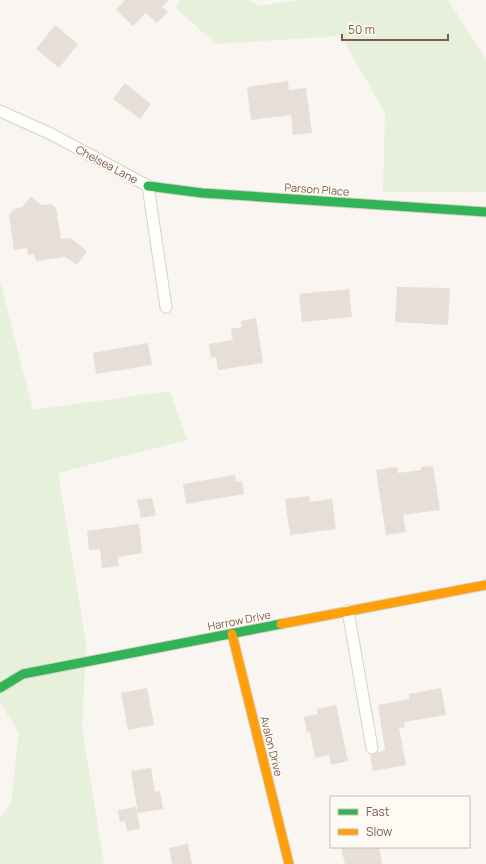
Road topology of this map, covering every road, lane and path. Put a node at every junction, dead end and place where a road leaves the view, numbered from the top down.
1 (0, 111) edge
2 (148, 186) junction
3 (486, 212) edge
4 (166, 307) dead end
5 (486, 585) edge
6 (348, 611) junction
7 (232, 634) junction
8 (0, 688) edge
9 (372, 748) dead end
10 (289, 864) edge

1 - 2 street, Chelsea Lane
2 - 3 street, Parson Place
2 - 4 street, Chelsea Lane
5 - 6 street, Harrow Drive
6 - 7 street, Harrow Drive
6 - 9 street
7 - 8 street, Harrow Drive
7 - 10 street, Avalon Drive

